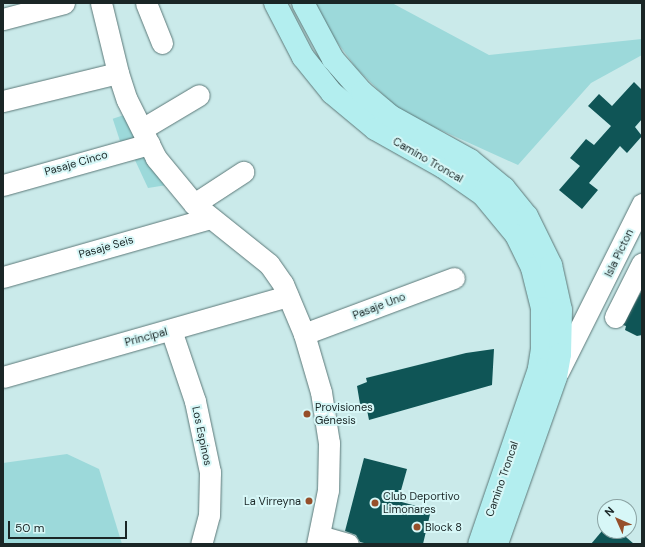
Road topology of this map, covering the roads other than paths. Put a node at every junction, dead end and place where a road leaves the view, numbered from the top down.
1 (64, 3) edge
2 (102, 3) edge
3 (146, 3) edge
4 (275, 3) edge
5 (303, 3) edge
6 (3, 19) edge
7 (162, 43) dead end
8 (118, 73) junction
9 (199, 94) dead end
10 (3, 101) edge
11 (145, 137) junction
12 (242, 172) dead end
13 (3, 184) edge
14 (194, 204) junction
15 (642, 204) edge
16 (210, 218) junction
17 (642, 263) edge
18 (3, 277) edge
19 (454, 278) dead end
20 (288, 296) junction
21 (595, 301) junction
22 (561, 310) junction
23 (615, 317) dead end
24 (171, 330) junction
25 (304, 334) junction
26 (3, 376) edge
27 (556, 376) junction
28 (318, 540) edge
29 (201, 544) edge
30 (348, 544) edge
31 (479, 544) edge
32 (497, 544) edge

1 - 6 street
2 - 8 street
3 - 7 street
4 - 31 main road, Camino Troncal
5 - 22 main road, Camino Troncal
8 - 10 street
8 - 11 street
9 - 11 street, Pasaje Cinco
11 - 13 street, Pasaje Cinco
11 - 14 street
12 - 14 street
14 - 16 street
15 - 21 street, Isla Picton
16 - 18 street, Pasaje Seis
16 - 20 street
17 - 23 street
19 - 25 street, Pasaje Uno
20 - 24 street, Principal
20 - 25 street
21 - 22 street
21 - 27 street, Isla Picton
22 - 27 main road, Camino Troncal
24 - 26 street, Principal
24 - 29 street, Los Espinos
25 - 28 street
27 - 32 main road, Camino Troncal
28 - 30 street

